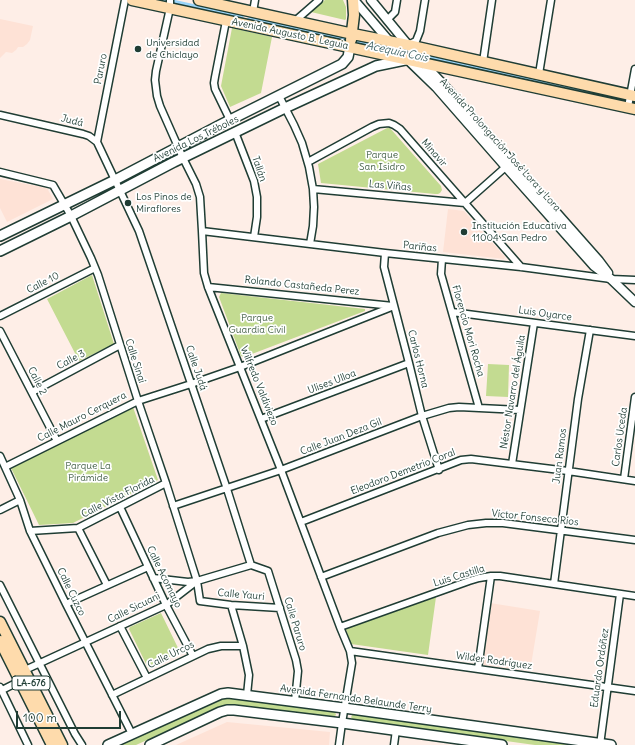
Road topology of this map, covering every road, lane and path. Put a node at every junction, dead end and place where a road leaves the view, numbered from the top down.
1 (125, 0) edge
2 (132, 0) edge
3 (198, 0) edge
4 (255, 0) edge
5 (319, 0) edge
6 (354, 0) edge
7 (371, 0) edge
8 (397, 0) edge
9 (426, 0) edge
10 (492, 0) edge
11 (551, 0) edge
12 (212, 2) edge
13 (170, 5) edge
14 (253, 12) junction
15 (226, 20) junction
16 (387, 20) junction
17 (294, 21) junction
18 (353, 34) junction
19 (390, 41) junction
20 (408, 45) junction
21 (350, 47) junction
22 (406, 59) junction
23 (422, 62) junction
24 (483, 62) junction
25 (635, 69) edge
26 (539, 74) junction
27 (632, 95) edge
28 (279, 96) junction
29 (284, 108) junction
30 (630, 108) edge
31 (0, 115) edge
32 (230, 120) junction
33 (235, 132) junction
34 (96, 142) junction
35 (178, 147) junction
36 (182, 158) junction
37 (308, 162) junction
38 (509, 165) junction
39 (0, 172) edge
40 (115, 180) junction
41 (313, 189) junction
42 (120, 190) junction
43 (465, 203) junction
44 (64, 204) junction
45 (71, 216) junction
46 (202, 231) junction
47 (0, 236) edge
48 (254, 237) junction
49 (310, 244) junction
50 (0, 251) edge
51 (385, 253) junction
52 (442, 259) junction
53 (521, 267) junction
54 (95, 268) junction
55 (612, 279) junction
56 (635, 280) edge
57 (208, 287) junction
58 (635, 302) edge
59 (394, 306) junction
60 (452, 312) junction
61 (0, 316) edge
62 (534, 323) junction
63 (590, 330) junction
64 (0, 331) edge
65 (635, 336) edge
66 (120, 345) junction
67 (409, 363) junction
68 (240, 367) junction
69 (191, 384) junction
70 (32, 392) junction
71 (635, 397) edge
72 (138, 401) junction
73 (479, 408) junction
74 (520, 410) junction
75 (422, 416) junction
76 (261, 419) junction
77 (57, 441) junction
78 (0, 456) edge
79 (512, 464) junction
80 (5, 467) junction
81 (281, 470) junction
82 (438, 470) junction
83 (568, 471) junction
84 (624, 479) junction
85 (635, 481) edge
86 (166, 483) junction
87 (227, 489) junction
88 (20, 500) junction
89 (173, 506) junction
90 (120, 507) junction
91 (0, 510) edge
92 (301, 522) junction
93 (78, 528) junction
94 (561, 530) junction
95 (30, 531) junction
96 (635, 540) edge
97 (251, 565) junction
98 (148, 567) junction
99 (491, 576) junction
100 (321, 577) junction
101 (153, 578) junction
102 (197, 581) junction
103 (554, 584) junction
104 (0, 585) edge
105 (107, 585) junction
106 (620, 594) junction
107 (635, 596) edge
108 (200, 601) joint
109 (66, 604) junction
110 (166, 605) junction
111 (231, 605) junction
112 (280, 608) junction
113 (0, 622) edge
114 (120, 626) junction
115 (340, 627) junction
116 (0, 641) edge
117 (85, 643) junction
118 (243, 646) junction
119 (350, 651) junction
120 (193, 656) junction
121 (40, 663) junction
122 (478, 669) junction
123 (25, 670) junction
124 (147, 678) junction
125 (20, 682) junction
126 (607, 687) junction
127 (1, 689) edge
128 (635, 690) edge
129 (112, 695) junction
130 (247, 695) junction
131 (295, 701) junction
132 (344, 708) junction
133 (342, 722) junction
134 (396, 730) junction
135 (132, 734) junction
136 (441, 741) edge
137 (600, 744) edge
138 (28, 745) edge
139 (52, 745) edge
140 (62, 745) edge
141 (82, 745) edge
142 (108, 745) edge
143 (150, 745) edge
144 (339, 745) edge
145 (394, 745) edge
146 (497, 745) edge
147 (611, 745) edge

1 - 34 street, Paruro
2 - 13 main road, Avenida Augusto B. Leguia
3 - 12 main road, Avenida Augusto B. Leguia
4 - 14 street
5 - 17 street
6 - 18 main road
6 - 19 street, Avenida Prolongación José Lora y Lora
7 - 16 street, Avenida Prolongación José Lora y Lora
8 - 16 street
9 - 20 street
10 - 24 street
11 - 26 street
12 - 14 main road, Avenida Augusto B. Leguia
13 - 15 main road, Avenida Augusto B. Leguia
13 - 35 street, Wilfredo Valdiviezo
14 - 17 main road, Avenida Augusto B. Leguia
15 - 21 main road, Avenida Augusto B. Leguia
15 - 32 street
16 - 20 street, Avenida Prolongación José Lora y Lora
17 - 18 main road, Avenida Augusto B. Leguia
18 - 19 main road, Avenida Augusto B. Leguia
18 - 21 main road
19 - 20 main road, Avenida Augusto B. Leguia
19 - 22 street, Avenida Prolongación José Lora y Lora
20 - 23 street, Avenida Prolongación José Lora y Lora
20 - 24 main road, Avenida Augusto B. Leguia
21 - 22 main road, Avenida Augusto B. Leguia
21 - 28 main road, Avenida Los Tréboles
22 - 23 main road, Avenida Augusto B. Leguia
22 - 29 main road, Avenida Los Tréboles
22 - 38 street, Avenida Prolongación José Lora y Lora
23 - 30 main road, Avenida Augusto B. Leguia
23 - 38 street, Avenida Prolongación José Lora y Lora
24 - 26 main road, Avenida Augusto B. Leguia
25 - 27 street
26 - 27 main road, Avenida Augusto B. Leguia
27 - 30 street
28 - 29 street
28 - 32 main road, Avenida Los Tréboles
29 - 33 main road, Avenida Los Tréboles
29 - 37 street
31 - 34 street, Judá
32 - 35 main road, Avenida Los Tréboles
33 - 36 main road, Avenida Los Tréboles
33 - 48 street, Tallán
34 - 40 street
35 - 36 street, Wilfredo Valdiviezo
35 - 40 main road, Avenida Los Tréboles
36 - 42 main road, Avenida Los Tréboles
36 - 46 street, Wilfredo Valdiviezo
37 - 41 street
37 - 43 street, Minavir
38 - 43 street
38 - 55 street, Avenida Prolongación José Lora y Lora
39 - 44 street, Calle Sinaí
40 - 42 street, Calle Judá
40 - 44 main road, Avenida Los Tréboles
41 - 43 street, Las Viñas
41 - 49 street
42 - 45 main road, Avenida Los Tréboles
42 - 69 street, Calle Judá
43 - 53 street, Minavir
44 - 45 street, Calle Sinaí
44 - 47 main road, Avenida Los Tréboles
45 - 50 main road, Avenida Los Tréboles
45 - 54 street, Calle Sinaí
46 - 48 street, Pariñas
46 - 57 street, Wilfredo Valdiviezo
48 - 49 street, Pariñas
49 - 51 street, Pariñas
51 - 52 street, Pariñas
51 - 59 street, Carlos Horna
52 - 53 street, Pariñas
52 - 60 street, Florencio Mori Rocha
53 - 55 street, Pariñas
54 - 61 street, Calle 10
54 - 66 street, Calle Sinaí
55 - 56 street, Pariñas
55 - 58 street, Avenida Prolongación José Lora y Lora
57 - 59 street, Rolando Castañeda Perez
57 - 68 street, Wilfredo Valdiviezo
59 - 67 street, Carlos Horna
59 - 68 street, Calle Mauro Cerquera
60 - 62 street, Luis Oyarce
60 - 73 street, Florencio Mori Rocha
62 - 63 street, Luis Oyarce
62 - 74 street, Néstor Navarro del Águila
63 - 65 street, Luis Oyarce
63 - 83 street, Juan Ramos
64 - 70 street, Calle 2
66 - 70 street, Calle 3
66 - 72 street, Calle Sinaí
67 - 75 street, Carlos Horna
67 - 76 street, Ulises Ulloa
68 - 69 street, Calle Mauro Cerquera
68 - 76 street, Wilfredo Valdiviezo
69 - 72 street, Calle Mauro Cerquera
69 - 87 street, Calle Judá
70 - 77 street, Calle 2
71 - 84 street, Carlos Uceda
72 - 77 street, Calle Mauro Cerquera
72 - 86 street, Calle Sinaí
73 - 74 street, Calle Juan Deza Gil
73 - 75 street, Calle Juan Deza Gil
74 - 79 street, Néstor Navarro del Águila
75 - 81 street, Calle Juan Deza Gil
75 - 82 street, Carlos Horna
76 - 81 street, Wilfredo Valdiviezo
77 - 80 street, Calle Mauro Cerquera
78 - 80 street, Calle Cuzco
79 - 82 street, Eleodoro Demetrio Coral
79 - 83 street, Eleodoro Demetrio Coral
80 - 88 street, Calle Cuzco
81 - 87 street, Calle Juan Deza Gil
81 - 92 street, Wilfredo Valdiviezo
82 - 92 street, Eleodoro Demetrio Coral
83 - 84 street, Eleodoro Demetrio Coral
83 - 94 street, Juan Ramos
84 - 85 street, Eleodoro Demetrio Coral
86 - 89 street, Calle Sinaí
86 - 90 street, Calle Vista Florida
87 - 89 street, Calle Juan Deza Gil
87 - 97 street, Calle Judá
88 - 91 street
88 - 95 street, Calle Cuzco
89 - 102 street, Calle Sinaí
90 - 93 street, Calle Vista Florida
90 - 98 street, Calle Acomayo
92 - 100 street, Wilfredo Valdiviezo
93 - 95 street, Calle Vista Florida
93 - 105 street
94 - 96 street, Víctor Fonseca Ríos
94 - 100 street, Víctor Fonseca Ríos
94 - 103 street, Juan Ramos
95 - 109 street, Calle Cuzco
97 - 102 street, Calle Sicuani
97 - 112 street, Calle Paruro
98 - 101 street, Calle Acomayo
98 - 105 street
99 - 103 street, Luis Castilla
99 - 115 street, Luis Castilla
99 - 122 street
100 - 115 street, Wilfredo Valdiviezo
101 - 102 street
101 - 110 street, Calle Acomayo
102 - 108 street, Calle Sinaí
102 - 110 street, Calle Sicuani
103 - 106 street, Luis Castilla
104 - 121 street
105 - 109 street
106 - 107 street, Luis Castilla
106 - 126 street, Eduardo Ordóñez
108 - 111 street, Calle Yauri
109 - 117 street, Calle Cuzco
110 - 114 street, Calle Sicuani
110 - 120 street, Calle Acomayo
111 - 112 street, Calle Yauri
111 - 118 street
112 - 131 street, Calle Paruro
113 - 123 main road, LA-676
114 - 117 street, Calle Sicuani
114 - 124 street
115 - 119 street, Wilfredo Valdiviezo
116 - 125 main road, LA-676
117 - 121 street, Calle Sicuani
117 - 129 street, Calle Cuzco
118 - 120 street, Calle Urcos
118 - 130 street
119 - 122 street, Wilder Rodríguez
119 - 132 street, Wilfredo Valdiviezo
120 - 124 street, Calle Urcos
121 - 123 street, Calle Sicuani
121 - 141 street
122 - 126 street, Wilder Rodríguez
123 - 140 main road, LA-676
124 - 129 street, Calle Urcos
125 - 127 street
125 - 139 main road, LA-676
126 - 128 street, Wilder Rodríguez
126 - 137 street, Eduardo Ordóñez
127 - 138 street
129 - 135 street, Calle Cuzco
130 - 131 main road, Avenida Fernando Belaunde Terry
130 - 135 main road, Avenida Fernando Belaunde Terry
131 - 132 main road, Avenida Fernando Belaunde Terry
132 - 133 street, Wilfredo Valdiviezo
132 - 137 main road, Avenida Fernando Belaunde Terry
133 - 134 main road
133 - 143 main road
133 - 144 street, Wilfredo Valdiviezo
134 - 136 main road
134 - 145 street
135 - 142 main road, Avenida Fernando Belaunde Terry
136 - 146 main road
137 - 147 main road, Avenida Fernando Belaunde Terry

